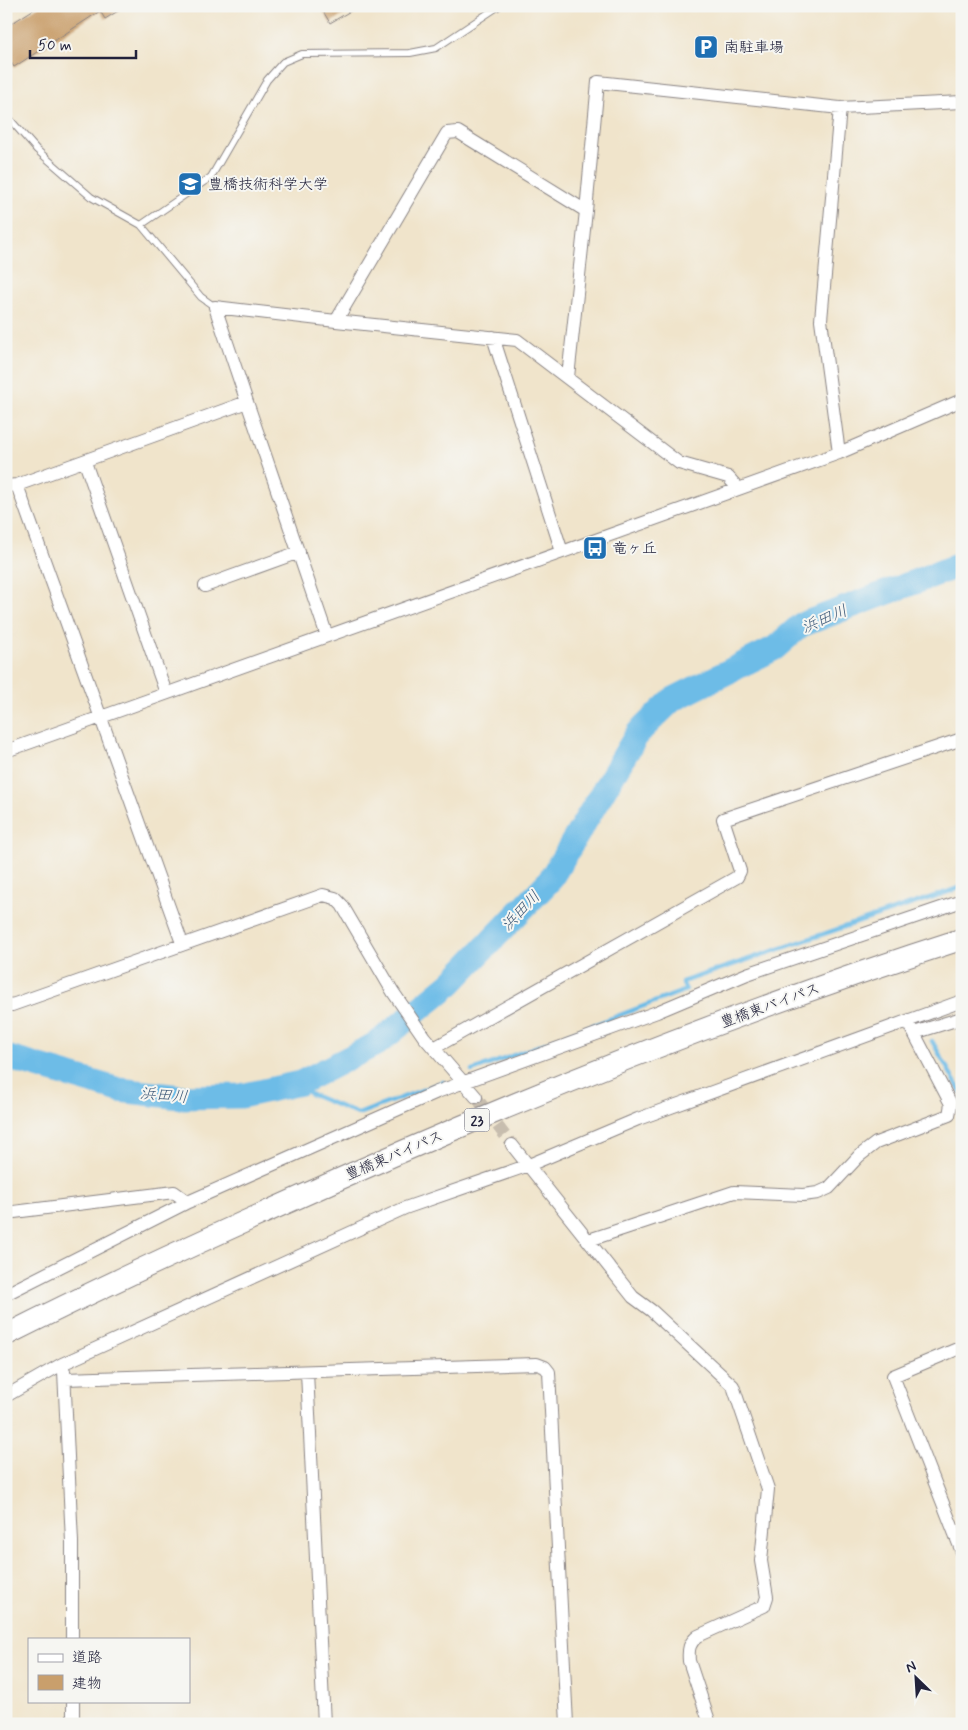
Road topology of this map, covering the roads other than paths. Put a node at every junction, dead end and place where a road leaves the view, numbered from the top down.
1 (499, 6) edge
2 (962, 102) edge
3 (840, 108) junction
4 (6, 116) edge
5 (586, 211) junction
6 (141, 224) junction
7 (215, 307) junction
8 (336, 321) junction
9 (493, 338) junction
10 (568, 377) junction
11 (962, 400) edge
12 (247, 402) junction
13 (839, 453) junction
14 (85, 462) junction
15 (12, 486) edge
16 (738, 488) junction
17 (298, 552) junction
18 (562, 552) junction
19 (205, 586) dead end
20 (327, 636) junction
21 (166, 694) junction
22 (101, 717) junction
23 (962, 739) edge
24 (6, 751) edge
25 (962, 901) edge
26 (962, 938) edge
27 (182, 943) junction
28 (962, 1001) edge
29 (6, 1004) edge
30 (962, 1018) edge
31 (907, 1021) junction
32 (914, 1033) junction
33 (434, 1048) junction
34 (464, 1083) junction
35 (476, 1097) tunnel mouth
36 (512, 1145) tunnel mouth
37 (529, 1165) junction
38 (188, 1202) junction
39 (6, 1213) edge
40 (589, 1240) junction
41 (6, 1294) edge
42 (6, 1335) edge
43 (962, 1347) edge
44 (62, 1364) junction
45 (307, 1372) junction
46 (65, 1379) junction
47 (6, 1396) edge
48 (962, 1552) edge
49 (72, 1638) edge
50 (72, 1702) edge
51 (73, 1724) edge
52 (324, 1724) edge
53 (567, 1724) edge
54 (710, 1724) edge

1 - 6 lane
2 - 3 street
3 - 5 street
3 - 13 street
4 - 6 lane
5 - 8 street
5 - 10 street
6 - 7 lane
7 - 8 street
7 - 12 street
8 - 9 street
9 - 10 street
9 - 18 street
10 - 16 street
11 - 13 street
12 - 14 street
12 - 17 street
13 - 16 street
14 - 15 street
14 - 21 street
15 - 22 street
16 - 18 street
17 - 19 street
17 - 20 street
18 - 20 street
20 - 21 street
21 - 22 street
22 - 24 street
22 - 27 street
23 - 33 street
25 - 34 street
26 - 42 highway, 豊橋東バイパス / 23
27 - 29 street
27 - 33 street
28 - 31 street
30 - 32 street
31 - 32 street
31 - 37 street
32 - 40 street
33 - 34 street
34 - 35 street
34 - 38 street
36 - 37 street
37 - 40 street
37 - 44 street
38 - 39 street
38 - 41 street
40 - 54 street
43 - 48 street
44 - 46 street
44 - 47 street
45 - 46 street
45 - 52 street
45 - 53 street
46 - 49 street
50 - 51 street

